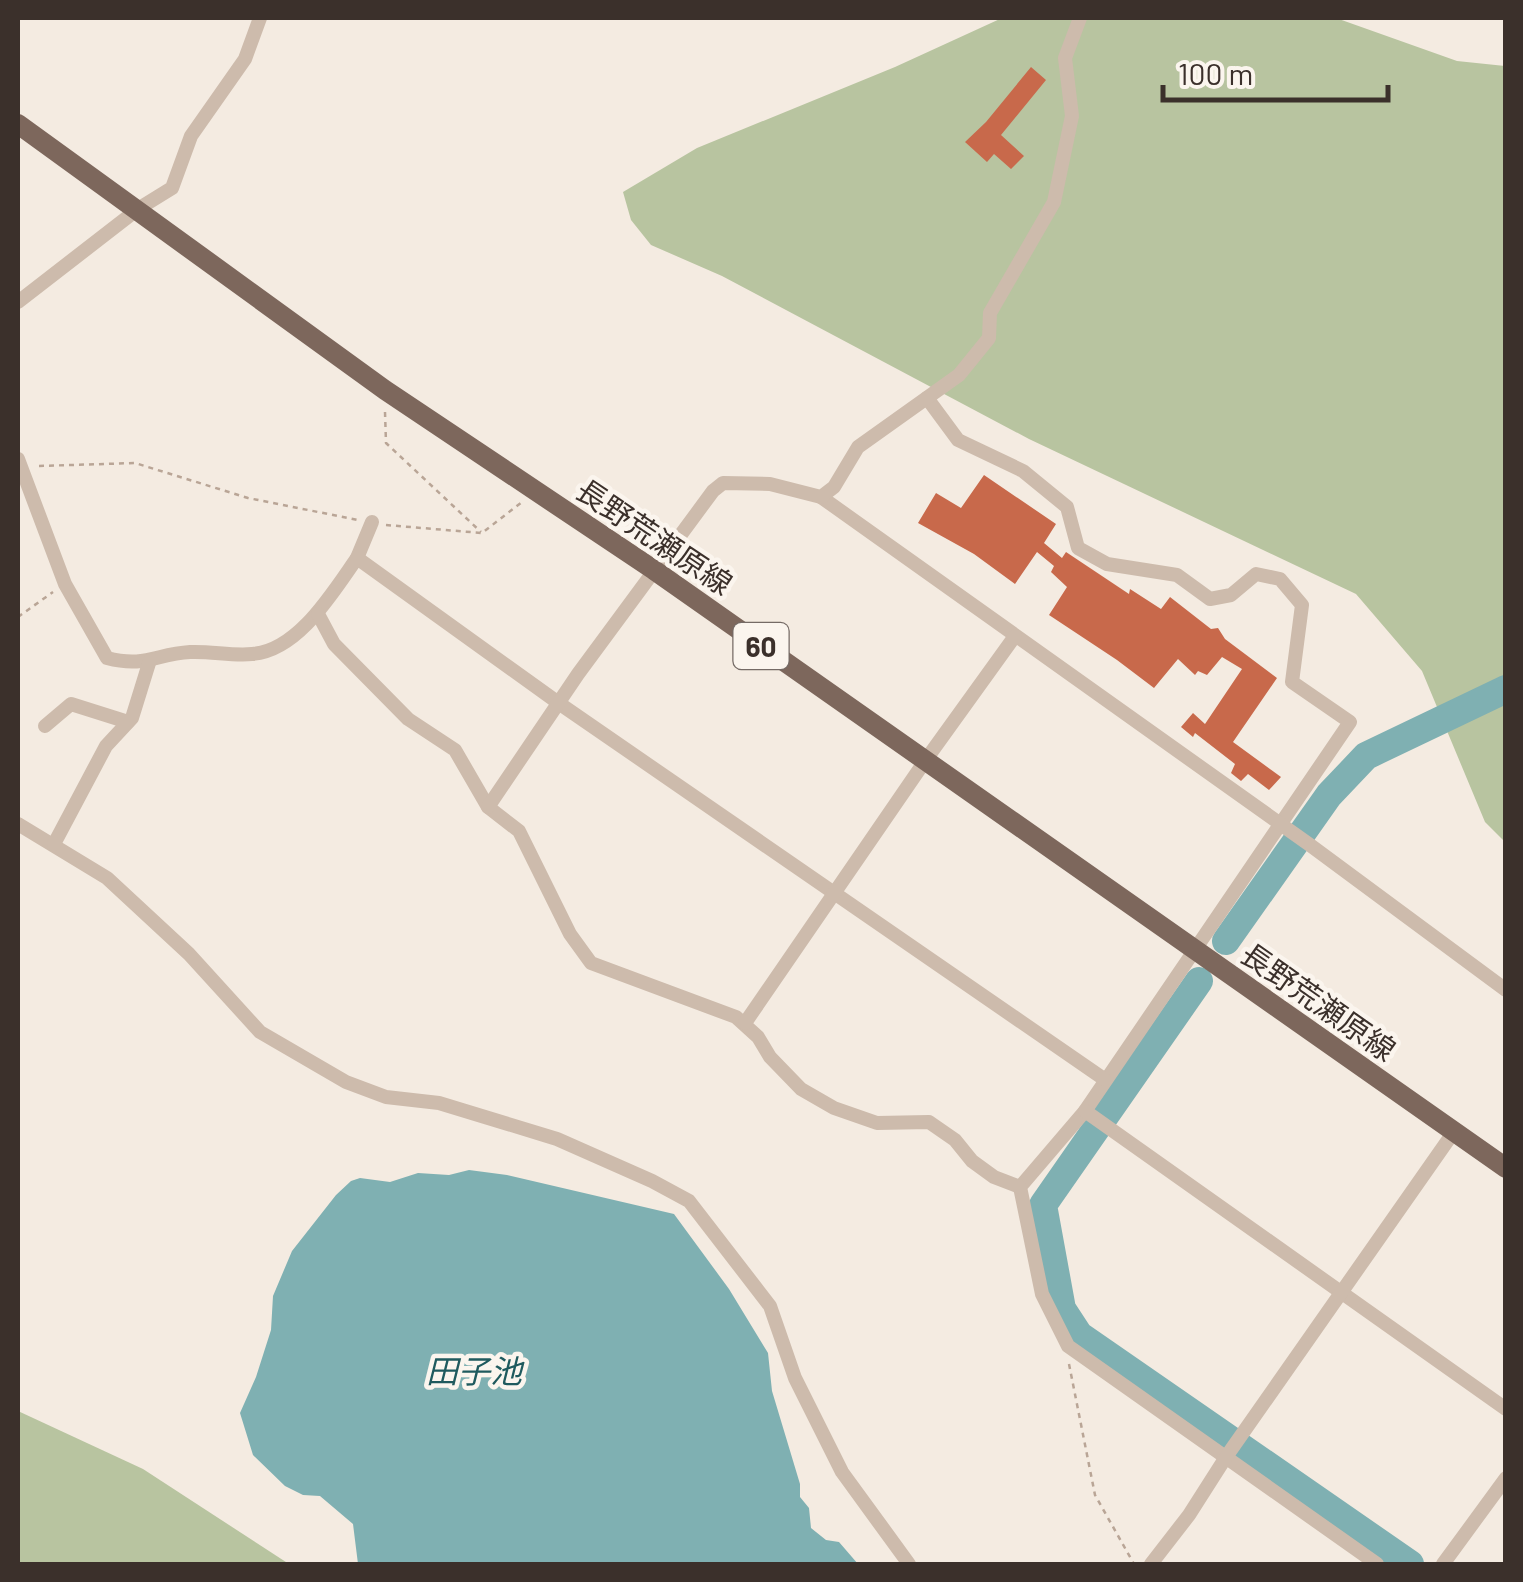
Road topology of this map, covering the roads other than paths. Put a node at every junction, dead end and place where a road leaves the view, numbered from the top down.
1 (260, 18) edge
2 (1080, 18) edge
3 (18, 124) edge
4 (138, 209) junction
5 (18, 302) edge
6 (927, 398) junction
7 (19, 462) edge
8 (821, 497) junction
9 (372, 522) road end
10 (357, 558) junction
11 (654, 570) junction
12 (318, 614) junction
13 (1015, 636) junction
14 (150, 660) junction
15 (560, 704) junction
16 (128, 722) junction
17 (45, 726) dead end
18 (924, 761) junction
19 (488, 806) junction
20 (18, 824) edge
21 (1285, 828) junction
22 (54, 844) junction
23 (836, 892) junction
24 (1196, 950) junction
25 (1506, 990) edge
26 (745, 1023) junction
27 (1104, 1079) junction
28 (1088, 1114) junction
29 (1453, 1133) junction
30 (1506, 1168) edge
31 (1020, 1187) junction
32 (1342, 1293) junction
33 (1506, 1409) edge
34 (1229, 1454) junction
35 (1506, 1478) edge
36 (1446, 1563) edge
37 (909, 1564) edge
38 (1151, 1564) edge
39 (1376, 1564) edge

1 - 4 street
2 - 6 street
3 - 4 main road, 長野荒瀬原線 / 60
4 - 5 street
4 - 11 main road, 長野荒瀬原線 / 60
6 - 8 street
6 - 21 street
7 - 14 street
8 - 11 street
8 - 13 street
9 - 10 street
10 - 12 street
10 - 15 street
11 - 15 street
11 - 18 main road, 長野荒瀬原線 / 60
12 - 14 street
12 - 19 street
13 - 18 street
13 - 21 street
14 - 16 street
15 - 19 street
15 - 23 street
16 - 17 street
16 - 22 street
18 - 23 street
18 - 24 main road, 長野荒瀬原線 / 60
19 - 26 street
20 - 22 street
21 - 24 street
21 - 25 street
22 - 37 street
23 - 26 street
23 - 27 street
24 - 27 street
24 - 29 main road, 長野荒瀬原線 / 60
26 - 31 street
27 - 28 street
28 - 31 street
28 - 32 street
29 - 30 main road, 長野荒瀬原線 / 60
29 - 32 street
31 - 34 street
32 - 33 street
32 - 34 street
34 - 38 street
34 - 39 street
35 - 36 street

